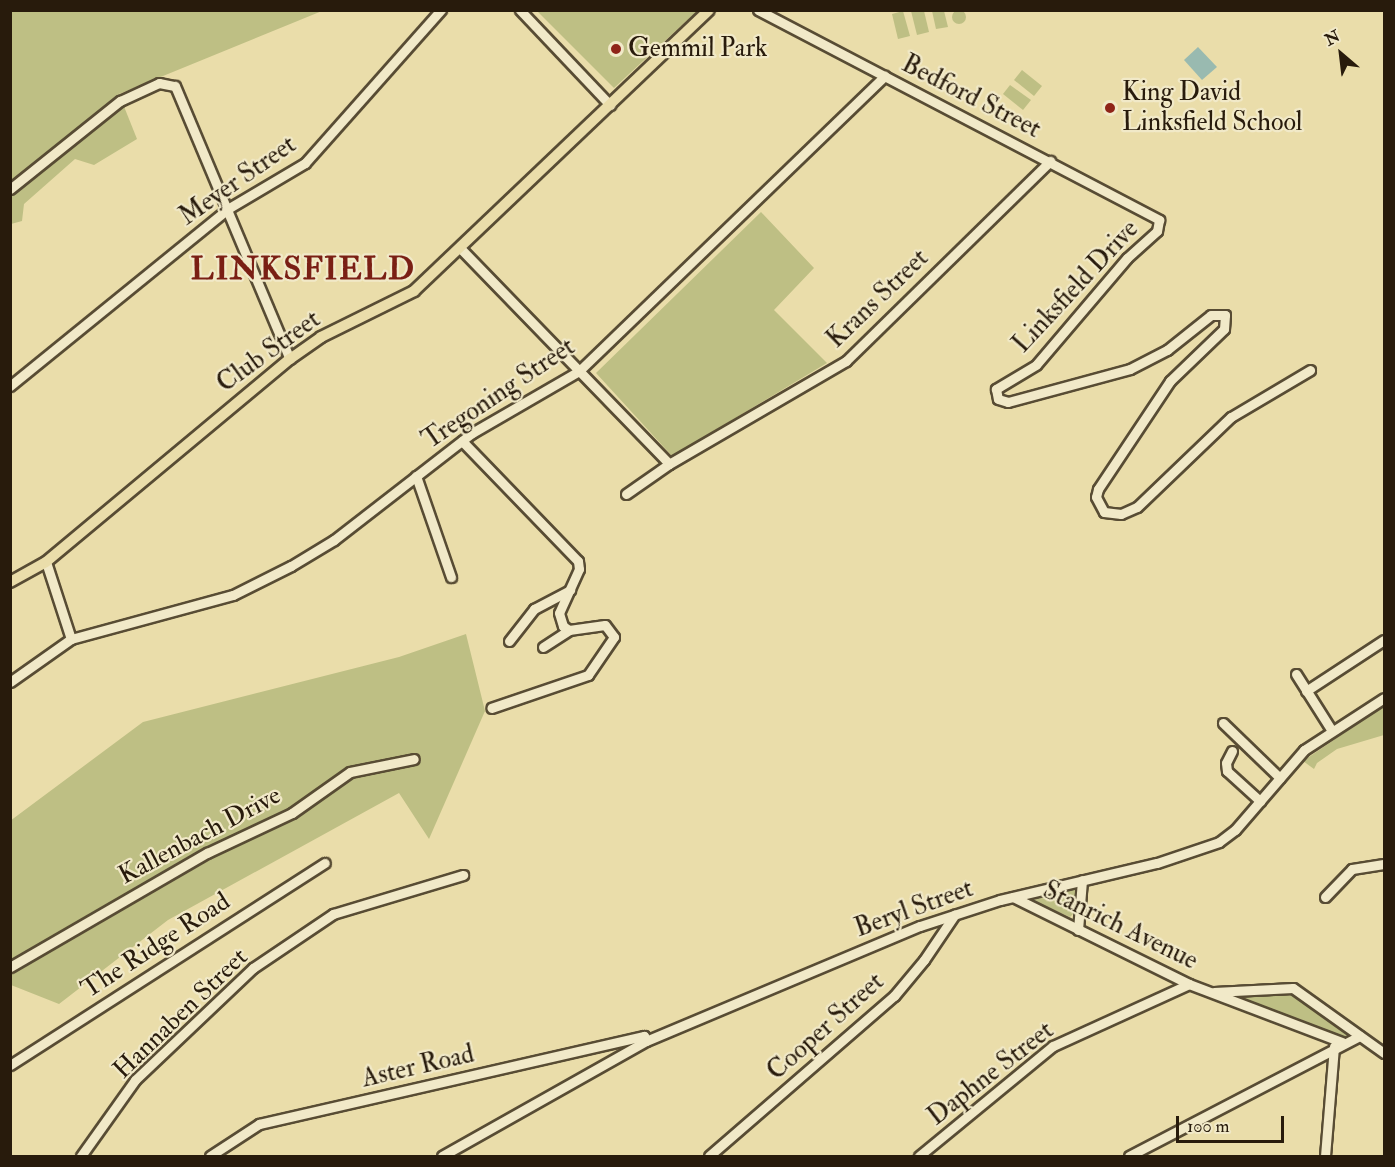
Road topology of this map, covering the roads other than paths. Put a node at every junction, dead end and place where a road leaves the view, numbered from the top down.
1 (441, 10) edge
2 (520, 10) edge
3 (708, 10) edge
4 (758, 10) edge
5 (885, 76) junction
6 (610, 105) junction
7 (1050, 161) junction
8 (10, 189) edge
9 (229, 208) junction
10 (1160, 224) joint
11 (460, 249) junction
12 (290, 359) junction
13 (1310, 370) dead end
14 (579, 371) junction
15 (10, 386) edge
16 (462, 441) junction
17 (669, 464) junction
18 (416, 476) junction
19 (626, 494) dead end
20 (46, 562) junction
21 (451, 577) dead end
22 (10, 582) edge
23 (570, 590) junction
24 (569, 630) junction
25 (71, 639) junction
26 (509, 640) dead end
27 (1384, 640) edge
28 (543, 648) dead end
29 (1296, 674) dead end
30 (10, 682) edge
31 (1306, 691) junction
32 (1384, 698) edge
33 (491, 708) dead end
34 (1223, 723) dead end
35 (1332, 731) junction
36 (1232, 751) dead end
37 (414, 759) dead end
38 (1280, 778) junction
39 (1260, 801) junction
40 (325, 863) dead end
41 (1384, 864) edge
42 (463, 875) dead end
43 (1082, 880) junction
44 (1013, 897) junction
45 (1326, 897) dead end
46 (955, 914) junction
47 (1078, 930) junction
48 (10, 967) edge
49 (1189, 984) junction
50 (1209, 992) junction
51 (1360, 1036) junction
52 (645, 1039) junction
53 (1338, 1044) junction
54 (1384, 1053) edge
55 (10, 1065) edge
56 (81, 1156) edge
57 (210, 1156) edge
58 (442, 1156) edge
59 (709, 1156) edge
60 (920, 1156) edge
61 (1129, 1156) edge
62 (1325, 1156) edge

1 - 9 street, Meyer Street
2 - 6 street
3 - 6 main road, Club Street
4 - 5 street, Bedford Street
5 - 7 street, Bedford Street
5 - 14 street, Tregoning Street
6 - 11 main road, Club Street
7 - 10 street, Bedford Street
7 - 17 street, Krans Street
8 - 9 street
9 - 12 street
9 - 15 street, Meyer Street
10 - 13 street, Linksfield Drive
11 - 12 main road, Club Street
11 - 14 street
12 - 20 main road, Club Street
14 - 16 street, Tregoning Street
14 - 17 street
16 - 18 street, Tregoning Street
16 - 23 street
17 - 19 street, Krans Street
18 - 21 street
18 - 25 street, Tregoning Street
20 - 22 main road, Club Street
20 - 25 street
23 - 24 street
23 - 26 street
24 - 28 street
24 - 33 street
25 - 30 street, Tregoning Street
27 - 31 street
29 - 31 street
31 - 35 street
32 - 35 street, Beryl Street
34 - 38 street
35 - 38 street, Beryl Street
36 - 39 street
37 - 48 street, Kallenbach Drive
38 - 39 street, Beryl Street
39 - 43 street, Beryl Street
40 - 55 street, The Ridge Road
41 - 45 street
42 - 56 street, Hannaben Street
43 - 44 street, Beryl Street
43 - 47 street
44 - 46 street, Beryl Street
44 - 47 street, Stanrich Avenue
46 - 52 street, Beryl Street
46 - 59 street, Cooper Street
47 - 49 street, Stanrich Avenue
49 - 50 street, Stanrich Avenue
49 - 60 street, Daphne Street
50 - 51 street, Stanrich Avenue
50 - 53 street, Stanrich Avenue
51 - 53 street
51 - 54 street, Stanrich Avenue
52 - 57 street, Aster Road
52 - 58 street, Beryl Street
53 - 61 street
53 - 62 street

